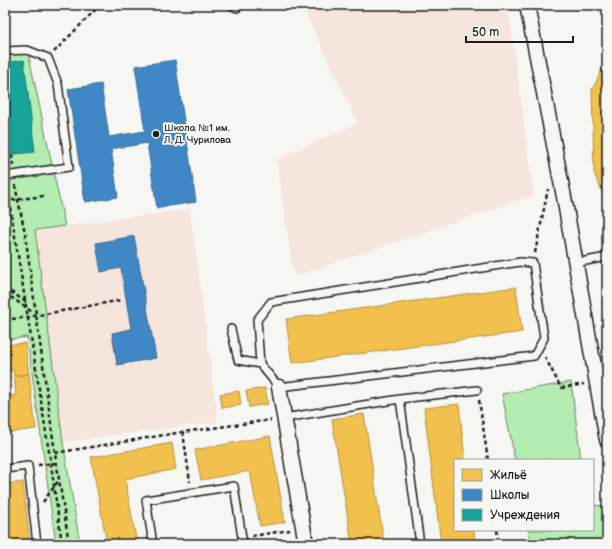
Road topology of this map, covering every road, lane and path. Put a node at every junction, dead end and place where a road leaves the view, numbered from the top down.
1 (100, 5) edge
2 (231, 5) edge
3 (238, 5) edge
4 (527, 5) edge
5 (5, 51) edge
6 (48, 58) junction
7 (8, 176) edge
8 (548, 186) dead end
9 (44, 196) dead end
10 (18, 199) junction
11 (10, 200) junction
12 (5, 201) edge
13 (607, 257) edge
14 (575, 263) junction
15 (534, 264) junction
16 (5, 288) edge
17 (5, 293) edge
18 (122, 300) dead end
19 (26, 302) junction
20 (26, 308) junction
21 (36, 315) junction
22 (28, 317) junction
23 (5, 320) edge
24 (231, 329) dead end
25 (539, 347) junction
26 (260, 364) junction
27 (596, 382) junction
28 (279, 387) junction
29 (477, 390) joint
30 (400, 399) junction
31 (284, 418) junction
32 (183, 432) junction
33 (607, 440) edge
34 (55, 453) junction
35 (488, 459) edge
36 (57, 463) junction
37 (51, 464) junction
38 (28, 466) junction
39 (5, 469) edge
40 (59, 480) junction
41 (54, 488) junction
42 (191, 493) junction
43 (33, 515) junction
44 (302, 528) junction
45 (497, 531) edge
46 (243, 541) edge
47 (37, 544) edge
48 (62, 544) edge
49 (69, 544) edge
50 (153, 544) edge
51 (306, 544) edge
52 (420, 544) edge
53 (499, 544) edge

1 - 6 path
2 - 3 lane
4 - 14 street
5 - 6 lane
6 - 7 lane
7 - 10 path
7 - 11 path
8 - 15 path
9 - 10 path
10 - 11 path
10 - 21 path
11 - 12 path
11 - 19 path
13 - 14 lane
14 - 27 street
15 - 25 lane
15 - 26 lane
16 - 19 path
17 - 20 path
18 - 21 path
19 - 20 path
20 - 21 path
20 - 22 path
21 - 22 path
21 - 34 path
22 - 23 path
22 - 37 path
24 - 26 lane
25 - 27 path
25 - 28 lane
26 - 28 lane
27 - 33 street
28 - 31 street
29 - 30 lane
29 - 35 path
30 - 31 lane
30 - 52 lane
31 - 32 path
31 - 44 street
32 - 34 path
32 - 42 path
34 - 36 path
36 - 37 path
36 - 40 path
37 - 38 path
37 - 41 path
38 - 39 lane
38 - 43 lane
40 - 41 path
40 - 49 path
41 - 43 path
41 - 48 path
42 - 46 lane
42 - 50 lane
43 - 47 lane
44 - 46 path
44 - 51 street
45 - 53 path

